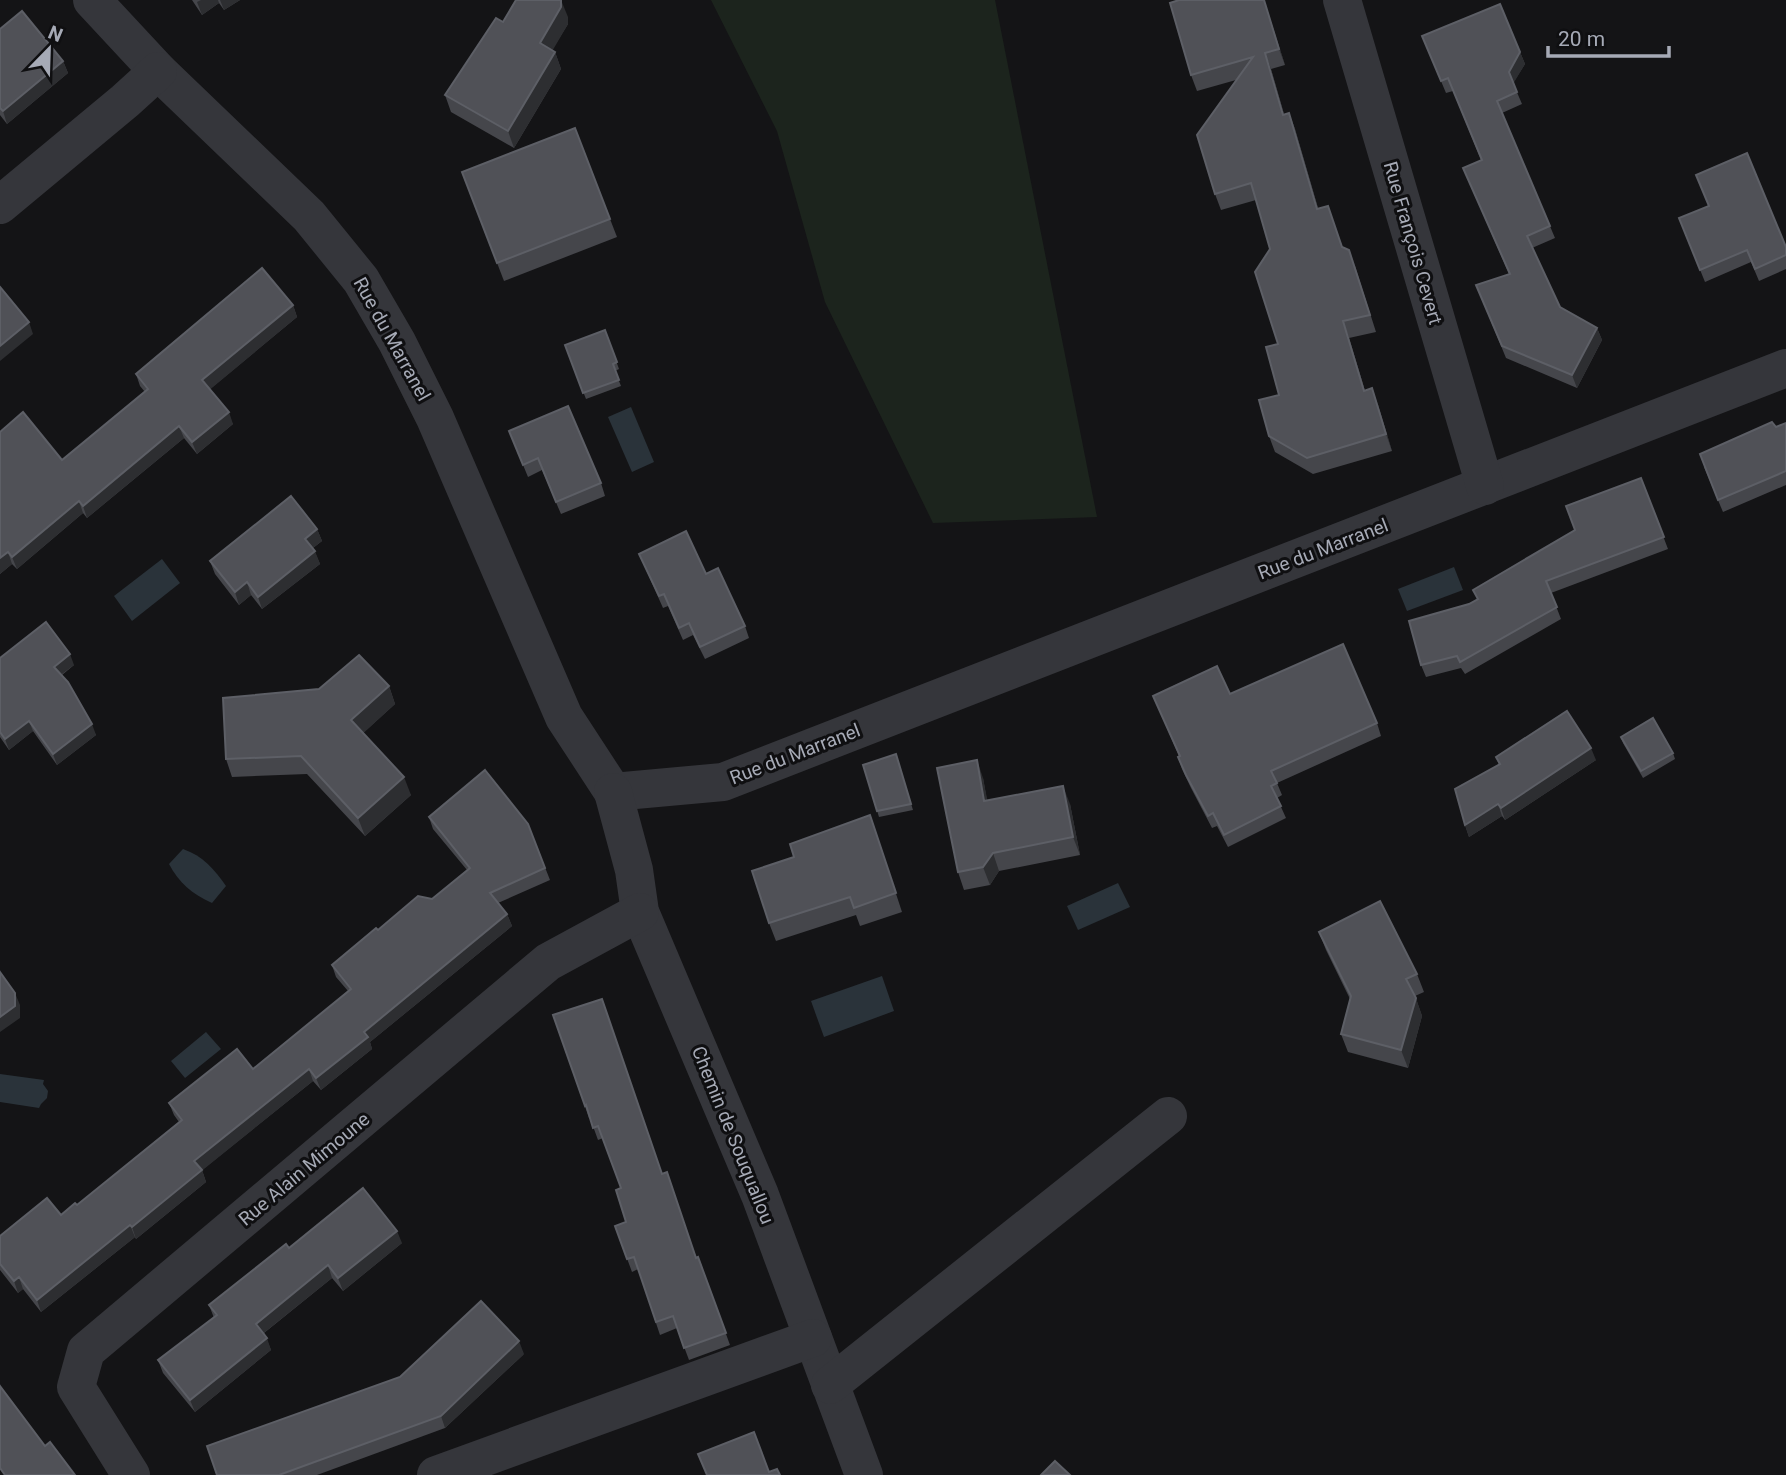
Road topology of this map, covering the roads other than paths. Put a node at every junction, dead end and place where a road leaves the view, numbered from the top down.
1 (92, 0) edge
2 (1342, 0) edge
3 (158, 71) junction
4 (0, 205) edge
5 (1786, 368) edge
6 (1485, 486) junction
7 (613, 792) junction
8 (640, 912) junction
9 (1168, 1116) dead end
10 (813, 1338) junction
11 (830, 1385) junction
12 (131, 1475) edge
13 (436, 1475) edge
14 (864, 1475) edge

1 - 3 street, Rue du Marranel
2 - 6 street, Rue François Cevert
3 - 4 street
3 - 7 street, Rue du Marranel
5 - 6 street, Rue du Marranel
6 - 7 street, Rue du Marranel
7 - 8 street, Chemin de Souquallou
8 - 10 street, Chemin de Souquallou
8 - 12 street, Rue Alain Mimoune
9 - 11 street
10 - 11 street, Chemin de Souquallou
10 - 13 street
11 - 14 street, Chemin de Souquallou

